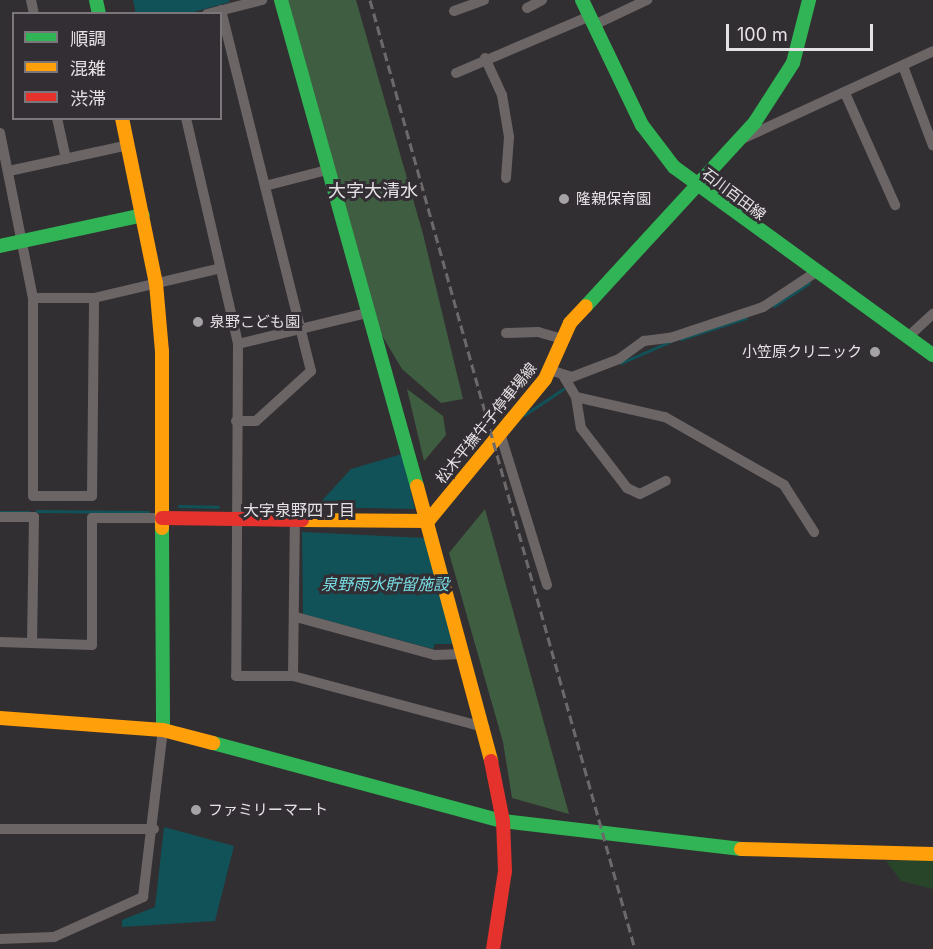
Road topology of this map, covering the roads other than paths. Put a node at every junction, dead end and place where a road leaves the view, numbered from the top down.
1 (262, 0) edge
2 (280, 0) edge
3 (484, 0) edge
4 (542, 0) edge
5 (582, 0) edge
6 (647, 0) edge
7 (809, 0) edge
8 (470, 3) edge
9 (527, 8) dead end
10 (221, 10) joint
11 (454, 11) dead end
12 (214, 12) edge
13 (222, 14) edge
14 (592, 20) junction
15 (933, 51) edge
16 (485, 58) junction
17 (903, 66) junction
18 (456, 73) dead end
19 (846, 93) junction
20 (57, 120) edge
21 (122, 120) edge
22 (186, 120) edge
23 (0, 133) edge
24 (739, 141) junction
25 (128, 145) junction
26 (933, 146) edge
27 (66, 159) junction
28 (327, 170) junction
29 (9, 171) junction
30 (506, 178) dead end
31 (694, 185) junction
32 (265, 186) junction
33 (895, 205) dead end
34 (143, 215) junction
35 (24, 241) junction
36 (0, 246) edge
37 (217, 269) junction
38 (816, 272) junction
39 (156, 283) junction
40 (33, 298) junction
41 (94, 298) junction
42 (367, 313) junction
43 (933, 314) edge
44 (300, 328) junction
45 (506, 333) dead end
46 (908, 337) junction
47 (559, 338) junction
48 (238, 344) junction
49 (933, 355) edge
50 (550, 370) junction
51 (564, 377) junction
52 (576, 397) junction
53 (236, 421) junction
54 (500, 433) junction
55 (666, 481) dead end
56 (0, 517) edge
57 (162, 518) junction
58 (236, 518) junction
59 (295, 521) junction
60 (428, 521) junction
61 (814, 532) dead end
62 (547, 585) dead end
63 (296, 617) junction
64 (0, 642) edge
65 (32, 643) junction
66 (462, 654) junction
67 (293, 676) junction
68 (0, 718) edge
69 (484, 727) junction
70 (163, 730) junction
71 (503, 821) junction
72 (0, 829) edge
73 (154, 829) junction
74 (933, 854) edge
75 (0, 939) edge
76 (494, 944) edge

1 - 10 street
2 - 28 street
3 - 8 street
4 - 9 street
5 - 14 street, 石川百田線
6 - 14 street
7 - 24 street, 松木平撫牛子停車場線
8 - 11 street
10 - 12 street
13 - 32 street
14 - 16 street
14 - 31 street, 石川百田線
15 - 17 street
16 - 18 street
16 - 30 street
17 - 19 street
17 - 26 street
19 - 24 street
19 - 33 street
20 - 27 street
21 - 25 street
22 - 37 street
23 - 29 street
24 - 31 street, 松木平撫牛子停車場線
25 - 27 street
25 - 34 street
27 - 29 street
28 - 32 street
28 - 42 street
29 - 35 street
31 - 38 street, 石川百田線
31 - 47 street, 松木平撫牛子停車場線
32 - 44 street
34 - 35 street
34 - 39 street
35 - 36 street
35 - 40 street
37 - 39 street
37 - 48 street
38 - 46 street, 石川百田線
38 - 51 street
39 - 41 street
39 - 57 street
40 - 41 street
40 - 41 street
42 - 44 street
42 - 60 street
43 - 46 street
44 - 48 street
44 - 53 street
45 - 47 street
46 - 49 street, 石川百田線
47 - 50 street, 松木平撫牛子停車場線
48 - 53 street
50 - 51 street
50 - 54 street, 松木平撫牛子停車場線
51 - 52 street
52 - 55 street
52 - 61 street
53 - 58 street
54 - 60 street, 松木平撫牛子停車場線
54 - 62 street
56 - 65 street
57 - 58 street
57 - 65 street
57 - 70 street
58 - 59 street
58 - 67 street
59 - 60 street
59 - 63 street
60 - 66 street
63 - 66 street
63 - 67 street
64 - 65 street
66 - 69 street
67 - 69 street
68 - 70 street
69 - 71 street
70 - 71 street
70 - 73 street
71 - 74 street
71 - 76 street
72 - 73 street
73 - 75 street

